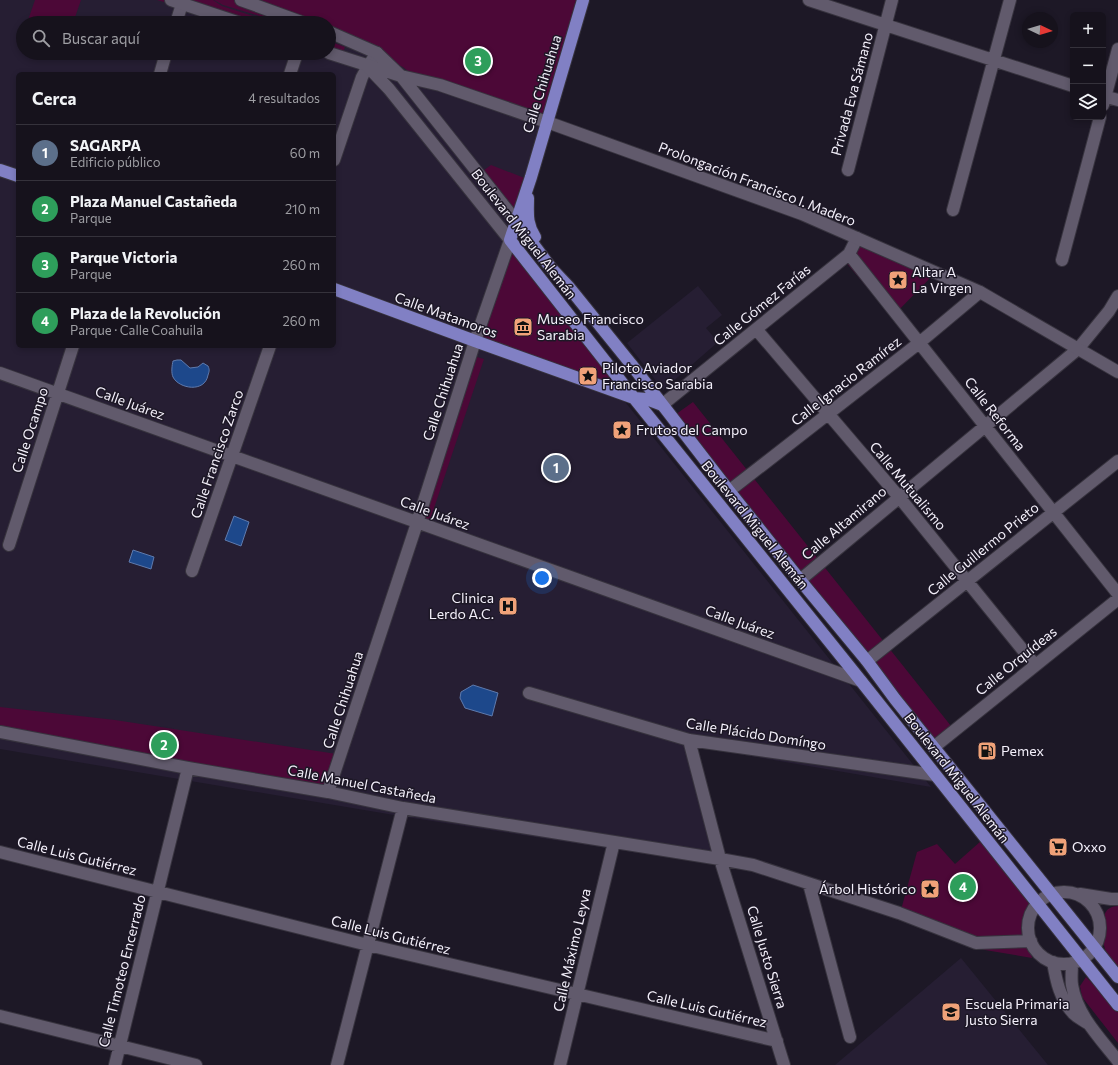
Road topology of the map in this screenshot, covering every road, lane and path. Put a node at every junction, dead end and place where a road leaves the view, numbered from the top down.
1 (241, 0) edge
2 (583, 0) edge
3 (809, 0) edge
4 (892, 0) edge
5 (1010, 0) edge
6 (176, 2) edge
7 (176, 16) edge
8 (219, 16) edge
9 (285, 16) edge
10 (885, 25) junction
11 (336, 35) edge
12 (1118, 49) edge
13 (377, 53) junction
14 (336, 55) edge
15 (164, 60) edge
16 (295, 60) edge
17 (994, 60) junction
18 (368, 66) junction
19 (161, 72) edge
20 (291, 72) edge
21 (401, 76) junction
22 (1070, 85) edge
23 (1106, 92) edge
24 (1106, 99) edge
25 (1118, 100) edge
26 (1099, 120) edge
27 (547, 122) junction
28 (336, 154) edge
29 (0, 170) edge
30 (848, 170) dead end
31 (16, 175) edge
32 (528, 186) junction
33 (953, 210) dead end
34 (516, 221) junction
35 (857, 238) junction
36 (510, 240) junction
37 (849, 254) junction
38 (1062, 260) dead end
39 (551, 268) junction
40 (336, 290) edge
41 (980, 292) junction
42 (1118, 296) edge
43 (756, 329) junction
44 (475, 341) junction
45 (919, 343) junction
46 (72, 348) edge
47 (269, 348) edge
48 (1078, 349) junction
49 (1118, 372) edge
50 (0, 373) edge
51 (58, 393) junction
52 (634, 398) junction
53 (662, 405) junction
54 (828, 414) junction
55 (985, 425) junction
56 (233, 456) junction
57 (1118, 461) edge
58 (729, 491) junction
59 (899, 497) junction
60 (1054, 512) junction
61 (417, 523) junction
62 (9, 545) dead end
63 (192, 571) dead end
64 (800, 580) junction
65 (967, 581) junction
66 (1118, 594) edge
67 (1118, 599) edge
68 (868, 661) junction
69 (1035, 665) junction
70 (861, 680) junction
71 (529, 693) dead end
72 (0, 732) edge
73 (689, 740) junction
74 (934, 747) junction
75 (188, 768) junction
76 (936, 775) junction
77 (328, 792) junction
78 (402, 808) junction
79 (614, 842) junction
80 (0, 852) edge
81 (720, 859) junction
82 (809, 884) junction
83 (157, 892) junction
84 (1051, 894) junction
85 (1077, 894) junction
86 (1114, 899) edge
87 (1037, 903) junction
88 (1096, 912) junction
89 (1031, 941) junction
90 (368, 945) junction
91 (1094, 947) junction
92 (1077, 961) junction
93 (1053, 962) junction
94 (1118, 976) edge
95 (577, 994) junction
96 (1118, 1005) edge
97 (0, 1016) edge
98 (1087, 1023) junction
99 (850, 1037) dead end
100 (777, 1041) junction
101 (119, 1046) junction
102 (1118, 1061) edge
103 (115, 1065) edge
104 (196, 1065) edge
105 (337, 1065) edge
106 (560, 1065) edge
107 (784, 1065) edge

1 - 9 street
2 - 27 main road, Calle Chihuahua
3 - 10 street
4 - 10 street, Privada Eva Sámano
5 - 17 street
6 - 7 street
6 - 8 street
10 - 17 street
10 - 30 street, Privada Eva Sámano
11 - 13 street
12 - 23 street
13 - 18 street
13 - 21 street, Boulevard Miguel Alemán
14 - 18 street, Prolongación Francisco I. Madero
15 - 19 street
16 - 20 street
17 - 22 street
17 - 33 street
18 - 21 street, Prolongación Francisco I. Madero
18 - 28 street
18 - 36 street, Boulevard Miguel Alemán
21 - 27 street, Prolongación Francisco I. Madero
21 - 34 street, Boulevard Miguel Alemán
24 - 25 street
26 - 38 street
27 - 32 main road, Calle Chihuahua
27 - 35 street, Prolongación Francisco I. Madero
29 - 31 main road
32 - 34 main road, Calle Chihuahua
32 - 39 main road
34 - 36 main road, Calle Chihuahua
34 - 39 main road, Boulevard Miguel Alemán
35 - 37 street, Calle Gómez Farías
35 - 41 street, Prolongación Francisco I. Madero
36 - 44 street, Calle Chihuahua
36 - 52 main road, Boulevard Miguel Alemán
37 - 43 street, Calle Gómez Farías
37 - 45 street, Calle Reforma
39 - 53 main road, Boulevard Miguel Alemán
40 - 44 main road, Calle Matamoros
41 - 45 street, Calle Ignacio Ramírez
41 - 48 street, Prolongación Francisco I. Madero
42 - 48 street, Calle Altamirano
43 - 53 street, Calle Gómez Farías
43 - 54 street, Calle Mutualismo
44 - 52 main road, Calle Matamoros
44 - 61 street, Calle Chihuahua
45 - 54 street, Calle Ignacio Ramírez
45 - 55 street, Calle Reforma
46 - 51 street, Calle Ocampo
47 - 56 street, Calle Francisco Zarco
48 - 49 street, Prolongación Francisco I. Madero
48 - 55 street, Calle Altamirano
50 - 51 street, Calle Juárez
51 - 56 street, Calle Juárez
51 - 62 street, Calle Ocampo
52 - 53 main road, Calle Matamoros
52 - 70 main road, Boulevard Miguel Alemán
53 - 58 main road, Boulevard Miguel Alemán
54 - 58 street, Calle Ignacio Ramírez
54 - 59 street, Calle Mutualismo
55 - 59 street, Calle Altamirano
55 - 60 street, Calle Reforma
56 - 61 street, Calle Juárez
56 - 63 street, Calle Francisco Zarco
57 - 60 street, Calle Guillermo Prieto
58 - 64 main road, Boulevard Miguel Alemán
59 - 64 street, Calle Altamirano
59 - 65 street, Calle Mutualismo
60 - 65 street, Calle Guillermo Prieto
60 - 66 street, Calle Reforma
61 - 70 street, Calle Juárez
61 - 77 street, Calle Chihuahua
64 - 68 main road, Boulevard Miguel Alemán
65 - 68 street, Calle Guillermo Prieto
65 - 69 street, Calle Mutualismo
67 - 69 street, Calle Orquídeas
68 - 74 main road, Boulevard Miguel Alemán
69 - 74 street, Calle Orquídeas
70 - 76 main road, Boulevard Miguel Alemán
71 - 73 street, Calle Plácido Domíngo
72 - 75 street, Calle Manuel Castañeda
73 - 76 street, Calle Plácido Domíngo
73 - 81 street, Calle Justo Sierra
74 - 84 main road, Boulevard Miguel Alemán
75 - 77 street, Calle Manuel Castañeda
75 - 83 street, Calle Timoteo Encerrado
76 - 87 main road, Boulevard Miguel Alemán
77 - 78 street, Calle Manuel Castañeda
78 - 79 street, Calle Manuel Castañeda
78 - 90 street
79 - 81 street, Calle Manuel Castañeda
79 - 95 street, Calle Máximo Leyva
80 - 83 street, Calle Luis Gutiérrez
81 - 82 street, Calle Manuel Castañeda
81 - 100 street, Calle Justo Sierra
82 - 89 street, Calle Manuel Castañeda
82 - 99 street
83 - 90 street, Calle Luis Gutiérrez
83 - 101 street, Calle Timoteo Encerrado
84 - 85 street
84 - 87 street
84 - 91 main road, Boulevard Miguel Alemán
85 - 86 street
85 - 88 street
86 - 88 street
87 - 89 street
87 - 92 main road, Boulevard Miguel Alemán
88 - 91 street
89 - 93 street
90 - 95 street, Calle Luis Gutiérrez
90 - 105 street
91 - 92 street
91 - 94 main road, Boulevard Miguel Alemán
92 - 93 street
92 - 96 main road, Boulevard Miguel Alemán
92 - 98 street
93 - 98 street
95 - 100 street, Calle Luis Gutiérrez
95 - 106 street, Calle Máximo Leyva
97 - 101 street
98 - 102 street
100 - 107 street, Calle Justo Sierra
101 - 103 street, Calle Timoteo Encerrado
101 - 104 street

